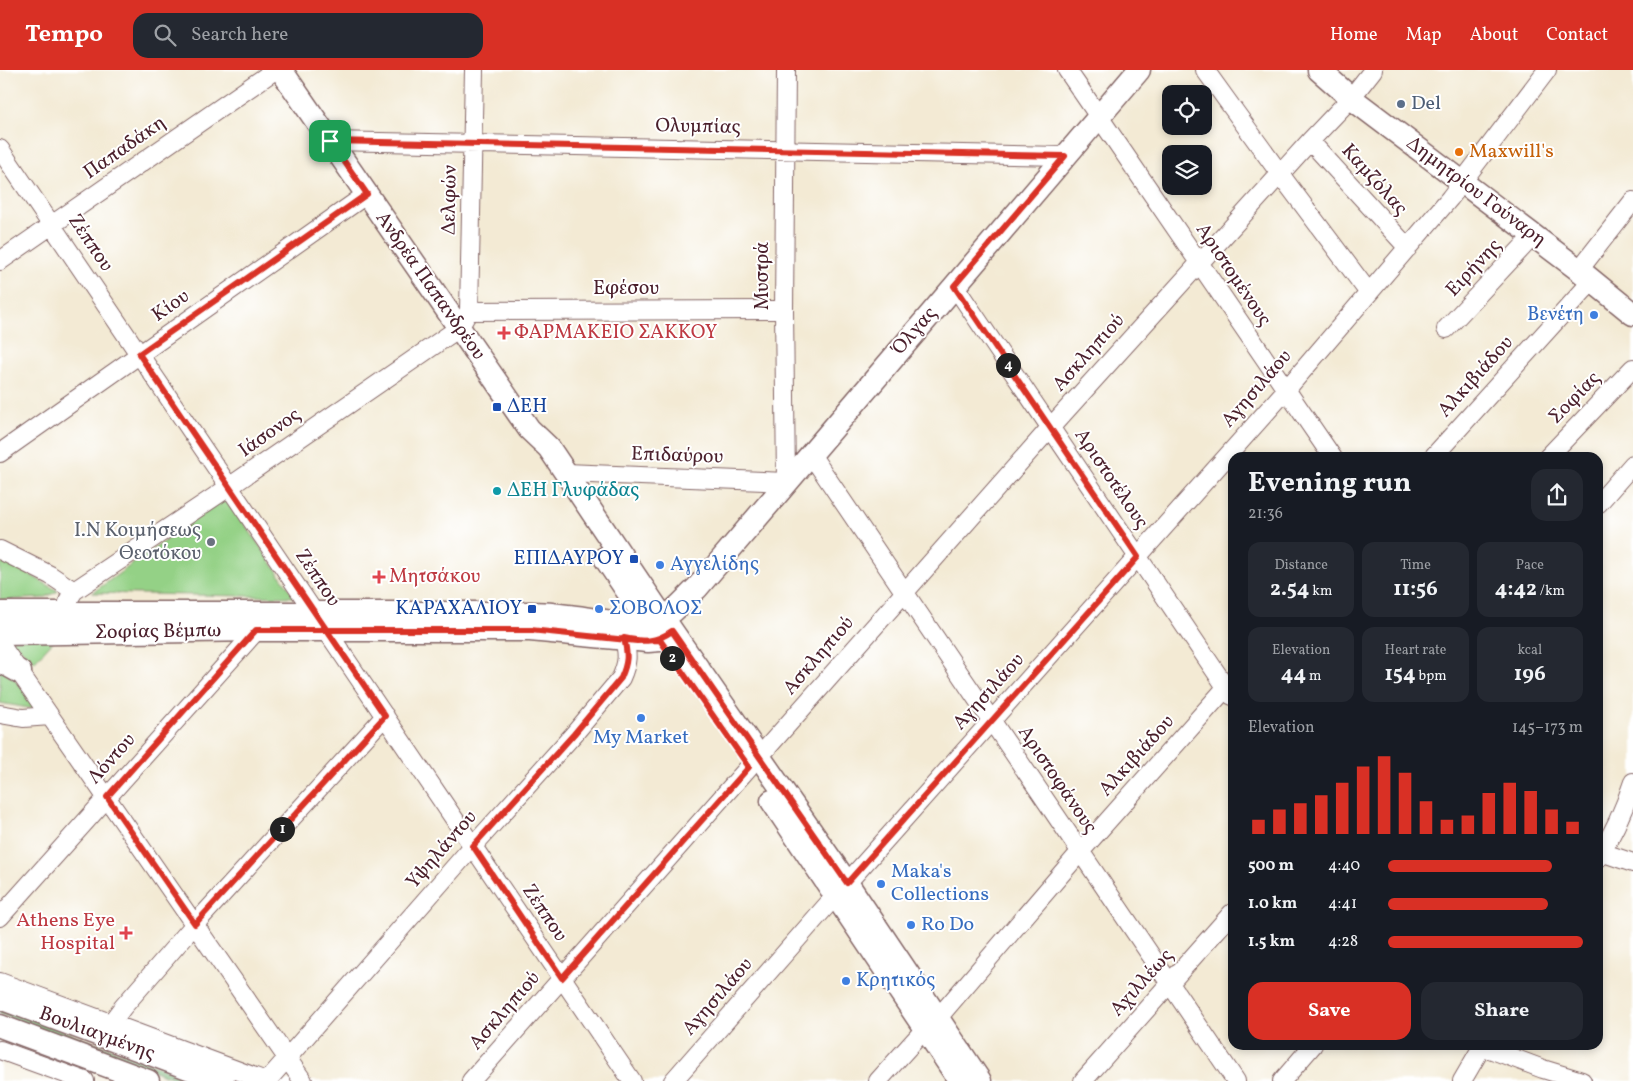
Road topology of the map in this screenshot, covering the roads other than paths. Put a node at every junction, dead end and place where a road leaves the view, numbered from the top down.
1 (275, 70) edge
2 (281, 70) edge
3 (474, 70) edge
4 (786, 70) edge
5 (1067, 70) edge
6 (1138, 70) edge
7 (1205, 70) edge
8 (1319, 70) edge
9 (1373, 70) edge
10 (1547, 70) edge
11 (1351, 98) junction
12 (1099, 116) junction
13 (330, 141) junction
14 (1310, 141) junction
15 (473, 144) junction
16 (0, 149) edge
17 (784, 150) junction
18 (1065, 156) junction
19 (1280, 174) junction
20 (1462, 182) junction
21 (367, 194) junction
22 (1633, 201) edge
23 (52, 225) junction
24 (1534, 236) junction
25 (1408, 248) junction
26 (0, 262) edge
27 (1199, 263) junction
28 (1586, 276) junction
29 (954, 286) junction
30 (1369, 292) junction
31 (784, 310) junction
32 (1633, 314) edge
33 (464, 320) junction
34 (1446, 329) dead end
35 (139, 354) junction
36 (1633, 368) edge
37 (1286, 390) junction
38 (1050, 428) junction
39 (529, 429) junction
40 (1231, 452) edge
41 (1329, 452) edge
42 (1437, 452) edge
43 (1554, 452) edge
44 (0, 453) edge
45 (810, 453) junction
46 (1228, 455) edge
47 (1633, 464) edge
48 (566, 473) junction
49 (786, 482) junction
50 (229, 487) junction
51 (1603, 498) edge
52 (0, 550) edge
53 (1138, 557) junction
54 (74, 591) junction
55 (904, 592) junction
56 (0, 613) edge
57 (65, 613) junction
58 (320, 621) junction
59 (661, 628) junction
60 (256, 630) junction
61 (0, 634) edge
62 (624, 638) junction
63 (0, 644) edge
64 (0, 661) edge
65 (20, 672) junction
66 (1228, 684) edge
67 (1228, 691) edge
68 (0, 714) edge
69 (50, 716) junction
70 (385, 716) junction
71 (991, 721) junction
72 (754, 762) junction
73 (1633, 782) edge
74 (107, 797) junction
75 (473, 846) junction
76 (1603, 847) edge
77 (1080, 852) junction
78 (1603, 853) edge
79 (1633, 862) edge
80 (841, 889) junction
81 (0, 917) edge
82 (1228, 918) edge
83 (195, 924) junction
84 (562, 978) junction
85 (0, 982) edge
86 (1170, 984) junction
87 (0, 998) edge
88 (111, 1023) junction
89 (931, 1024) junction
90 (0, 1026) edge
91 (0, 1050) edge
92 (1309, 1050) edge
93 (1480, 1050) edge
94 (1490, 1050) edge
95 (288, 1058) junction
96 (1541, 1075) edge
97 (65, 1078) edge
98 (85, 1081) edge
99 (148, 1081) edge
100 (223, 1081) edge
101 (267, 1081) edge
102 (303, 1081) edge
103 (471, 1081) edge
104 (632, 1081) edge
105 (672, 1081) edge
106 (878, 1081) edge
107 (960, 1081) edge
108 (980, 1081) edge
109 (1083, 1081) edge
110 (1236, 1081) edge
111 (1282, 1081) edge
112 (1462, 1081) edge
113 (1582, 1081) edge

1 - 23 street, Παπαδάκη
2 - 13 main road, Ανδρέα Παπανδρέου
3 - 15 street, Δελφών
4 - 17 street, Μυστρά
5 - 12 street, Αριστομένους
6 - 12 main road, Όλγας
7 - 19 street
8 - 11 main road, Δημητρίου Γούναρη
9 - 11 street, Ασκληπιού
10 - 20 street, Αγησιλάου
11 - 14 street, Ασκληπιού
11 - 20 main road, Δημητρίου Γούναρη
12 - 18 main road, Όλγας
12 - 27 street, Αριστομένους
13 - 15 street, Ολυμπίας
13 - 21 main road, Ανδρέα Παπανδρέου
14 - 19 street, Ασκληπιού
14 - 25 street, Καμζόλας
15 - 17 street, Ολυμπίας
15 - 33 street, Δελφών
16 - 23 street, Ζέππου
17 - 18 street, Ολυμπίας
17 - 31 street, Μυστρά
18 - 29 main road, Όλγας
19 - 27 street, Ασκληπιού
19 - 30 street
20 - 24 main road, Δημητρίου Γούναρη
20 - 25 street, Αγησιλάου
21 - 33 main road, Ανδρέα Παπανδρέου
21 - 35 street, Κίου
22 - 28 street, Αλκιβιάδου
23 - 26 street, Παπαδάκη
23 - 35 street, Ζέππου
24 - 28 main road, Δημητρίου Γούναρη
24 - 34 street, Ειρήνης
25 - 30 street, Αγησιλάου
27 - 37 street, Αριστομένους
27 - 38 street, Ασκληπιού
28 - 32 main road, Δημητρίου Γούναρη
28 - 42 street, Αλκιβιάδου
29 - 38 street, Αριστοτέλους
29 - 45 main road, Όλγας
30 - 37 street, Αγησιλάου
31 - 33 street, Εφέσου
31 - 49 street, Μυστρά
33 - 39 main road, Ανδρέα Παπανδρέου
33 - 50 street, Ιάσονος
35 - 44 street, Κίου
35 - 50 street, Ζέππου
36 - 43 street, Σοφίας
37 - 40 street, Αγησιλάου
37 - 41 street, Αριστομένους
38 - 53 street, Αριστοτέλους
38 - 55 street, Ασκληπιού
39 - 48 main road, Ανδρέα Παπανδρέου
39 - 59 main road, Ανδρέα Παπανδρέου
45 - 49 main road, Όλγας
45 - 55 street, Αριστοφάνους
46 - 53 street, Αγησιλάου
47 - 51 street
48 - 49 street, Επιδαύρου
48 - 59 main road, Ανδρέα Παπανδρέου
49 - 59 main road, Όλγας
50 - 54 street, Ιάσονος
50 - 58 street, Ζέππου
52 - 54 street
53 - 66 street, Αριστοτέλους
53 - 71 street, Αγησιλάου
54 - 57 street
55 - 71 street, Αριστοφάνους
55 - 72 street, Ασκληπιού
56 - 57 main road, Σοφίας Βέμπω
57 - 58 main road, Σοφίας Βέμπω
58 - 59 main road, Σοφίας Βέμπω
58 - 60 main road, Σοφίας Βέμπω
58 - 62 main road, Σοφίας Βέμπω
58 - 70 street, Ζέππου
59 - 62 main road, Σοφίας Βέμπω
59 - 72 main road, Ανδρέα Παπανδρέου
60 - 61 main road, Σοφίας Βέμπω
60 - 74 street, Λόντου
62 - 75 street, Υψηλάντου
63 - 65 street
64 - 65 main road
65 - 69 street
67 - 77 street, Αλκιβιάδου
68 - 69 street
69 - 74 street
70 - 75 street, Ζέππου
70 - 83 street
71 - 77 street, Αριστοφάνους
71 - 80 street, Αγησιλάου
72 - 80 main road, Ανδρέα Παπανδρέου
72 - 84 street, Ασκληπιού
73 - 76 street
74 - 81 street, Λόντου
74 - 83 street
75 - 84 street, Ζέππου
75 - 95 street, Υψηλάντου
77 - 86 street, Αριστοφάνους
77 - 89 street, Αλκιβιάδου
78 - 79 street
80 - 89 main road, Ανδρέα Παπανδρέου
80 - 105 street, Αγησιλάου
82 - 86 street, Αχιλλέως
83 - 88 street
83 - 95 street
84 - 103 street, Ασκληπιού
84 - 104 street, Ζέππου
85 - 88 street
86 - 109 street, Αχιλλέως
86 - 110 street, Αριστοφάνους
87 - 100 main road, Βουλιαγμένης
88 - 101 street
89 - 106 street, Αλκιβιάδου
89 - 107 main road, Ανδρέα Παπανδρέου
89 - 108 main road, Ανδρέα Παπανδρέου
90 - 99 main road, Βουλιαγμένης
91 - 97 street
92 - 111 street
93 - 112 street
94 - 96 street
95 - 101 street, Υψηλάντου
95 - 102 street
96 - 113 street
97 - 98 street

